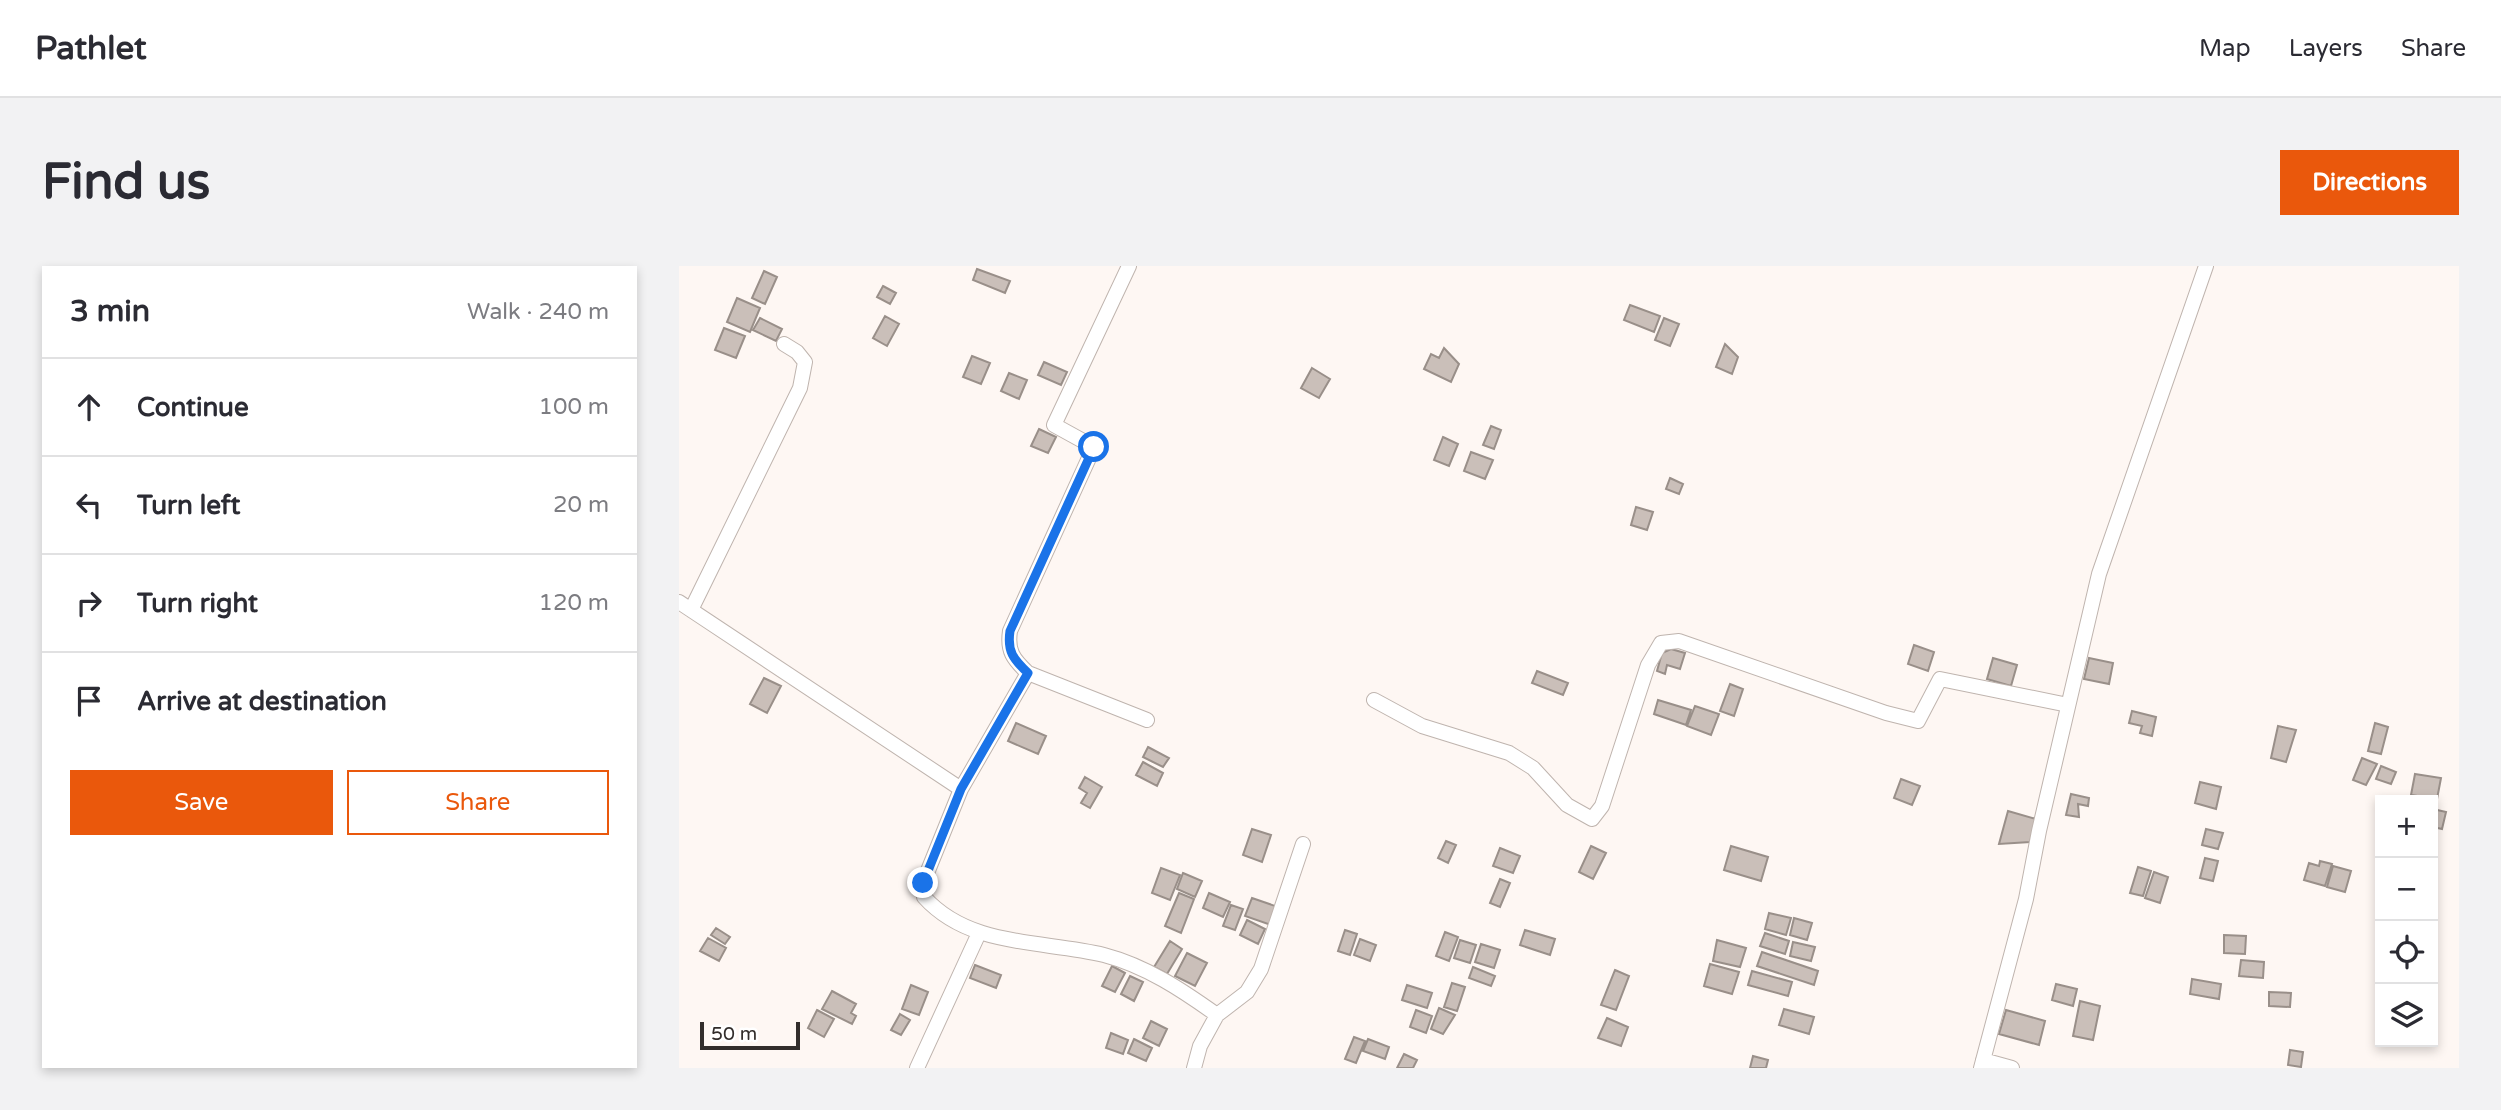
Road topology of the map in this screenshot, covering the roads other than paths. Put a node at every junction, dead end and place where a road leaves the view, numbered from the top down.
1 (1129, 266) edge
2 (2206, 266) edge
3 (784, 344) dead end
4 (685, 606) edge
5 (1028, 673) junction
6 (1374, 700) dead end
7 (2068, 705) junction
8 (1147, 720) dead end
9 (961, 789) junction
10 (1303, 844) dead end
11 (979, 933) junction
12 (1217, 1015) junction
13 (1982, 1064) edge
14 (917, 1068) edge
15 (1194, 1068) edge
16 (2012, 1068) edge

1 - 5 street
2 - 7 street
3 - 4 street
4 - 9 street
5 - 8 street
5 - 9 street
6 - 7 street
7 - 13 street
9 - 11 street
10 - 12 street
11 - 12 street
11 - 14 street
12 - 15 street
13 - 16 street

